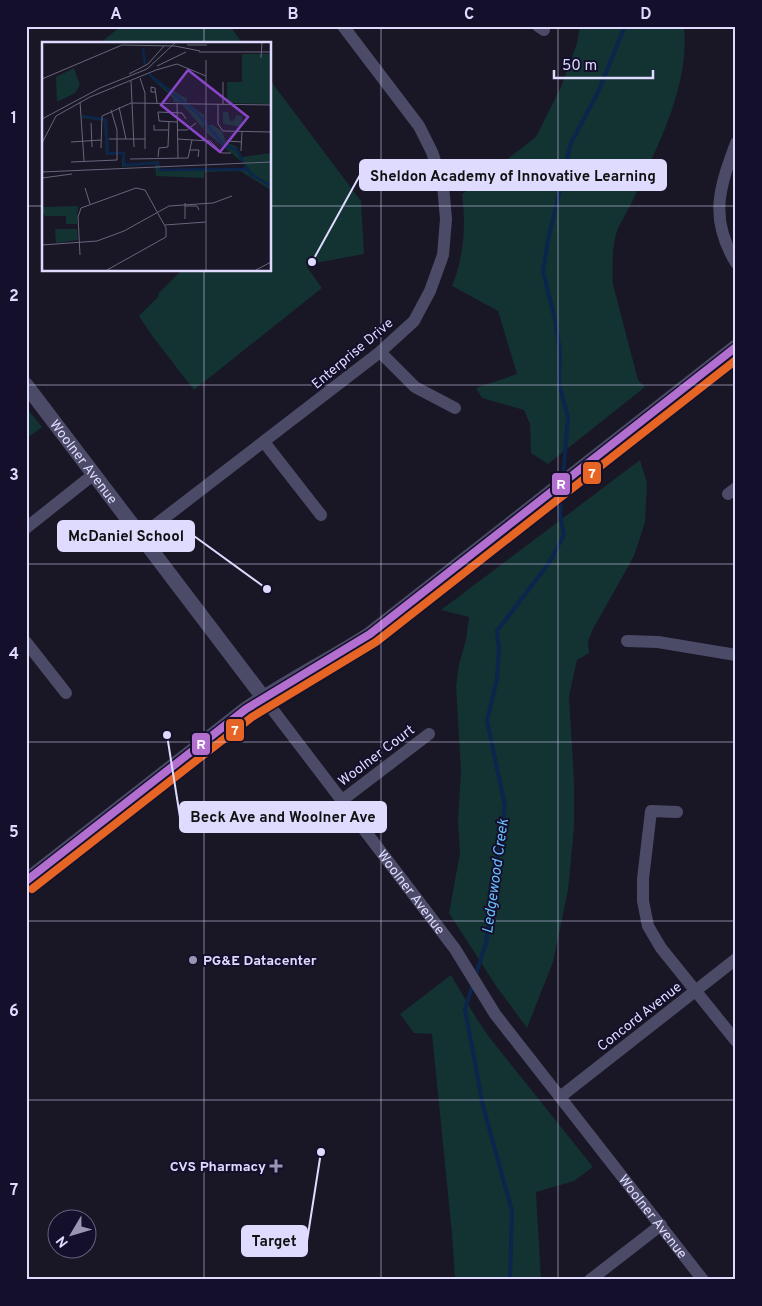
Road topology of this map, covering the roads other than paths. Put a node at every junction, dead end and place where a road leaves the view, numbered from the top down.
1 (344, 26) edge
2 (736, 143) edge
3 (736, 263) edge
4 (736, 347) edge
5 (380, 352) junction
6 (26, 385) edge
7 (455, 408) dead end
8 (264, 442) junction
9 (94, 474) junction
10 (321, 515) dead end
11 (26, 528) edge
12 (141, 536) junction
13 (627, 641) dead end
14 (26, 642) edge
15 (736, 655) edge
16 (66, 694) dead end
17 (263, 697) junction
18 (429, 734) dead end
19 (341, 801) junction
20 (677, 812) dead end
21 (26, 881) edge
22 (736, 959) edge
23 (694, 991) junction
24 (736, 1042) edge
25 (560, 1097) junction
26 (660, 1225) junction
27 (590, 1280) edge
28 (703, 1280) edge

1 - 5 street, Enterprise Drive
2 - 3 street
4 - 17 street
5 - 7 street
5 - 8 street, Enterprise Drive
6 - 9 street, Woolner Avenue
8 - 10 street
8 - 12 street, Enterprise Drive
9 - 11 street
9 - 12 street, Woolner Avenue
12 - 17 street, Woolner Avenue
13 - 15 street
14 - 16 street
17 - 19 street, Woolner Avenue
17 - 21 street
18 - 19 street, Woolner Court
19 - 25 street, Woolner Avenue
20 - 23 street
22 - 23 street, Concord Avenue
23 - 24 street
23 - 25 street, Concord Avenue
25 - 26 street, Woolner Avenue
26 - 27 street
26 - 28 street, Woolner Avenue

